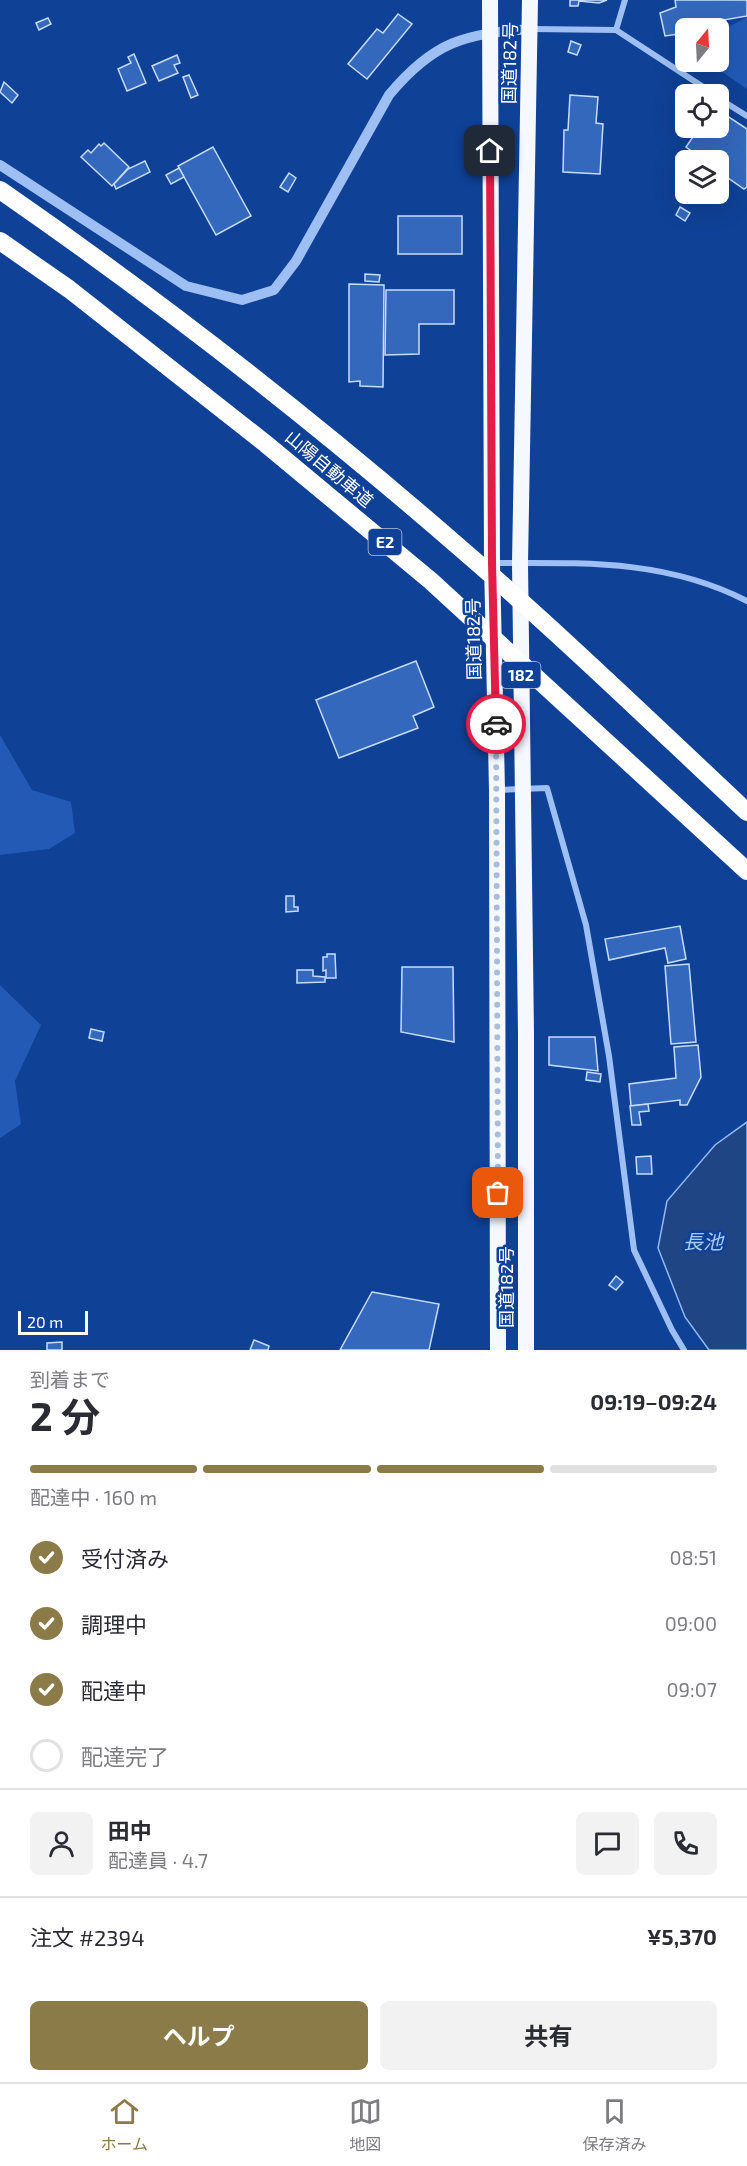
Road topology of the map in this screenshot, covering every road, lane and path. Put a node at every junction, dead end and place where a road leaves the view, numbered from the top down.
1 (490, 0) edge
2 (530, 0) edge
3 (625, 0) edge
4 (531, 29) junction
5 (616, 30) junction
6 (490, 32) junction
7 (699, 84) edge
8 (729, 105) edge
9 (747, 116) edge
10 (0, 165) edge
11 (0, 190) edge
12 (0, 241) edge
13 (492, 563) junction
14 (520, 563) junction
15 (747, 602) edge
16 (523, 788) junction
17 (497, 790) junction
18 (747, 812) edge
19 (747, 871) edge
20 (498, 1350) edge
21 (526, 1350) edge
22 (684, 1350) edge

1 - 6 highway, 国道182号 / 182
2 - 4 highway, 国道182号 / 182
3 - 5 street
4 - 5 street
4 - 6 street
4 - 14 highway, 国道182号 / 182
5 - 7 street
6 - 10 street
6 - 13 highway, 国道182号 / 182
8 - 9 street
11 - 18 highway, 山陽自動車道 / E2, bridge
12 - 19 highway, 山陽自動車道 / E2, bridge
13 - 14 street
13 - 17 highway, 国道182号 / 182
14 - 15 street
14 - 16 highway, 国道182号 / 182
16 - 17 street
16 - 21 highway, 国道182号 / 182
16 - 22 street
17 - 20 highway, 国道182号 / 182

